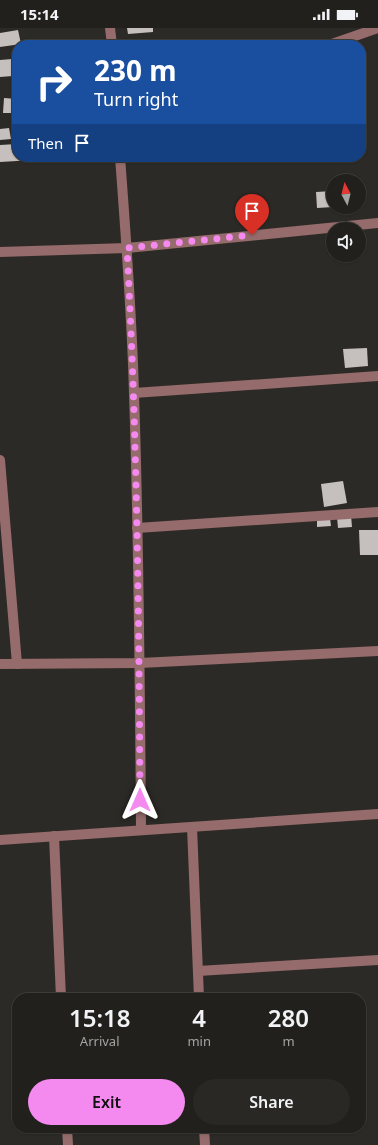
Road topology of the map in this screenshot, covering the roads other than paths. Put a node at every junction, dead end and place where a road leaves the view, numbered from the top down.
1 (110, 28) edge
2 (378, 28) edge
3 (111, 40) edge
4 (343, 40) edge
5 (120, 162) edge
6 (378, 223) edge
7 (127, 248) junction
8 (0, 252) edge
9 (378, 376) edge
10 (134, 393) junction
11 (0, 460) edge
12 (378, 512) edge
13 (137, 528) junction
14 (378, 650) edge
15 (140, 663) junction
16 (0, 664) edge
17 (17, 664) junction
18 (378, 814) edge
19 (192, 827) junction
20 (141, 830) junction
21 (54, 836) junction
22 (0, 840) edge
23 (378, 960) edge
24 (198, 972) junction
25 (61, 993) edge
26 (199, 993) edge
27 (67, 1133) edge
28 (204, 1133) edge
29 (68, 1145) edge
30 (205, 1145) edge

1 - 3 street
2 - 4 street
5 - 7 street
6 - 7 street
7 - 8 street
7 - 10 street
9 - 10 street
10 - 13 street
11 - 17 street
12 - 13 street
13 - 15 street
14 - 15 street
15 - 17 street
15 - 20 street
16 - 17 street
18 - 19 street
19 - 20 street
19 - 24 street
20 - 21 street
21 - 22 street
21 - 25 street
23 - 24 street
24 - 26 street
27 - 29 street
28 - 30 street

